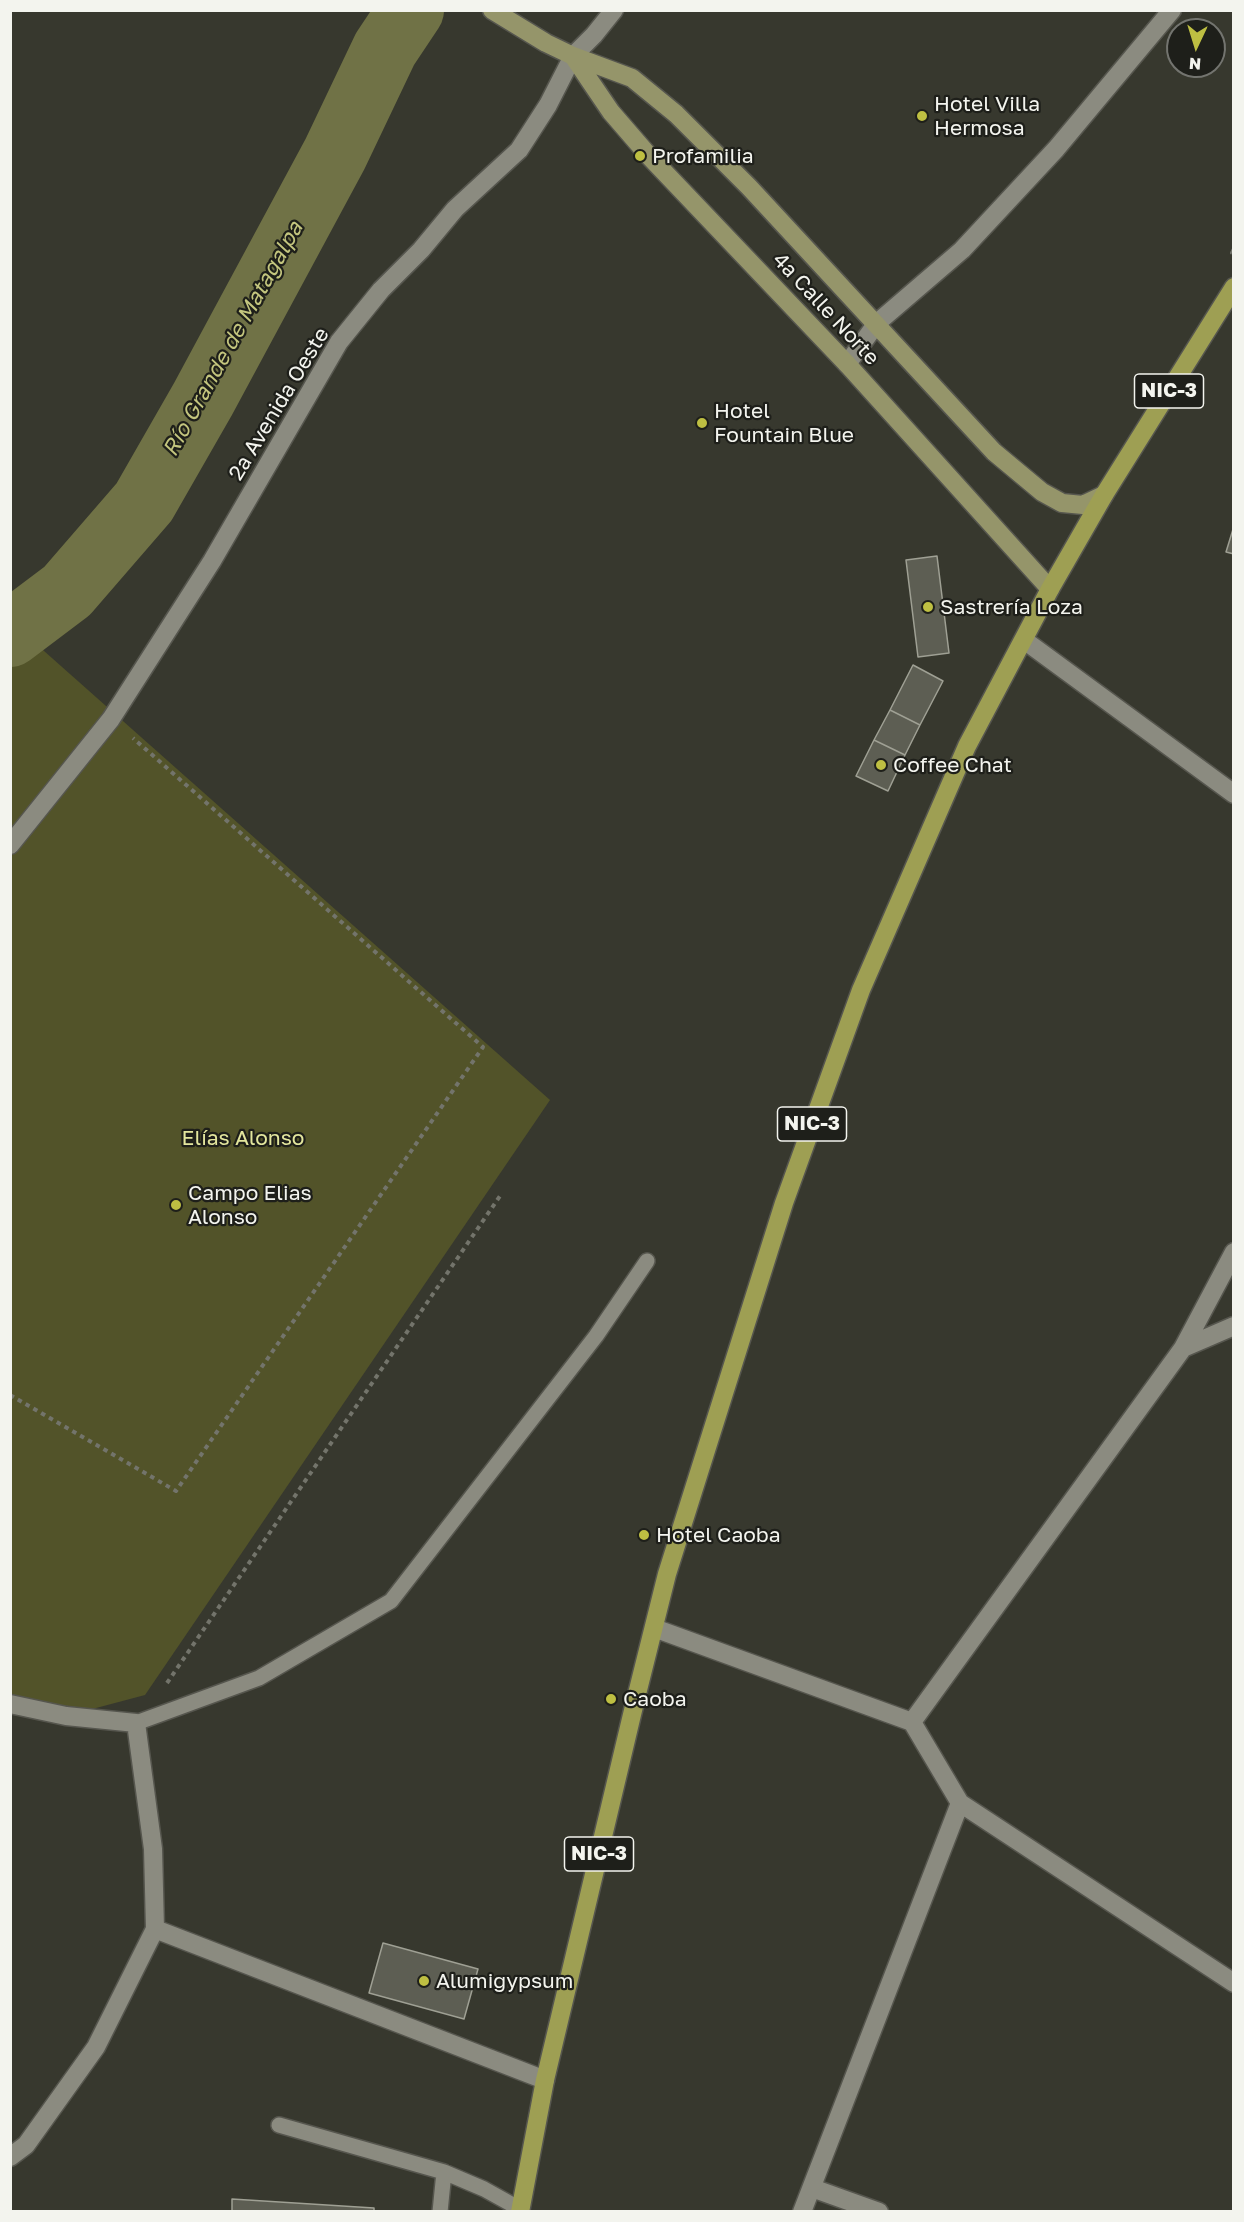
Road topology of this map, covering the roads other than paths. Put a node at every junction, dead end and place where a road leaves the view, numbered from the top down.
1 (492, 10) edge
2 (614, 10) edge
3 (1172, 10) edge
4 (573, 56) junction
5 (1233, 287) edge
6 (877, 323) junction
7 (847, 364) junction
8 (1104, 495) junction
9 (1050, 590) junction
10 (1024, 640) junction
11 (1233, 794) edge
12 (10, 845) edge
13 (1233, 1252) edge
14 (647, 1262) dead end
15 (1233, 1326) edge
16 (1183, 1348) junction
17 (654, 1628) junction
18 (10, 1704) edge
19 (912, 1722) junction
20 (136, 1723) junction
21 (960, 1803) junction
22 (155, 1929) junction
23 (1233, 1983) edge
24 (545, 2080) junction
25 (279, 2126) dead end
26 (10, 2157) edge
27 (444, 2172) junction
28 (812, 2188) junction
29 (520, 2210) edge
30 (440, 2211) edge
31 (802, 2211) edge
32 (879, 2211) edge

1 - 4 street, 4a Calle Norte
2 - 4 street, 2a Avenida Oeste
3 - 6 street
4 - 6 street, 4a Calle Norte
4 - 7 street, 4a Calle Norte
4 - 12 street, 2a Avenida Oeste
5 - 8 main road, NIC-3
6 - 7 street
6 - 8 street, 4a Calle Norte
7 - 9 street, 4a Calle Norte
8 - 9 main road, NIC-3
9 - 10 main road, NIC-3
10 - 11 street
10 - 17 main road, NIC-3
13 - 16 street
14 - 20 lane
15 - 16 street
16 - 19 street
17 - 19 street
17 - 24 main road, NIC-3
18 - 20 street
19 - 21 street
20 - 22 street
21 - 23 street
21 - 28 street
22 - 24 street
22 - 26 street
24 - 29 main road, NIC-3
25 - 27 lane
27 - 29 lane
27 - 30 lane
28 - 31 street
28 - 32 street

